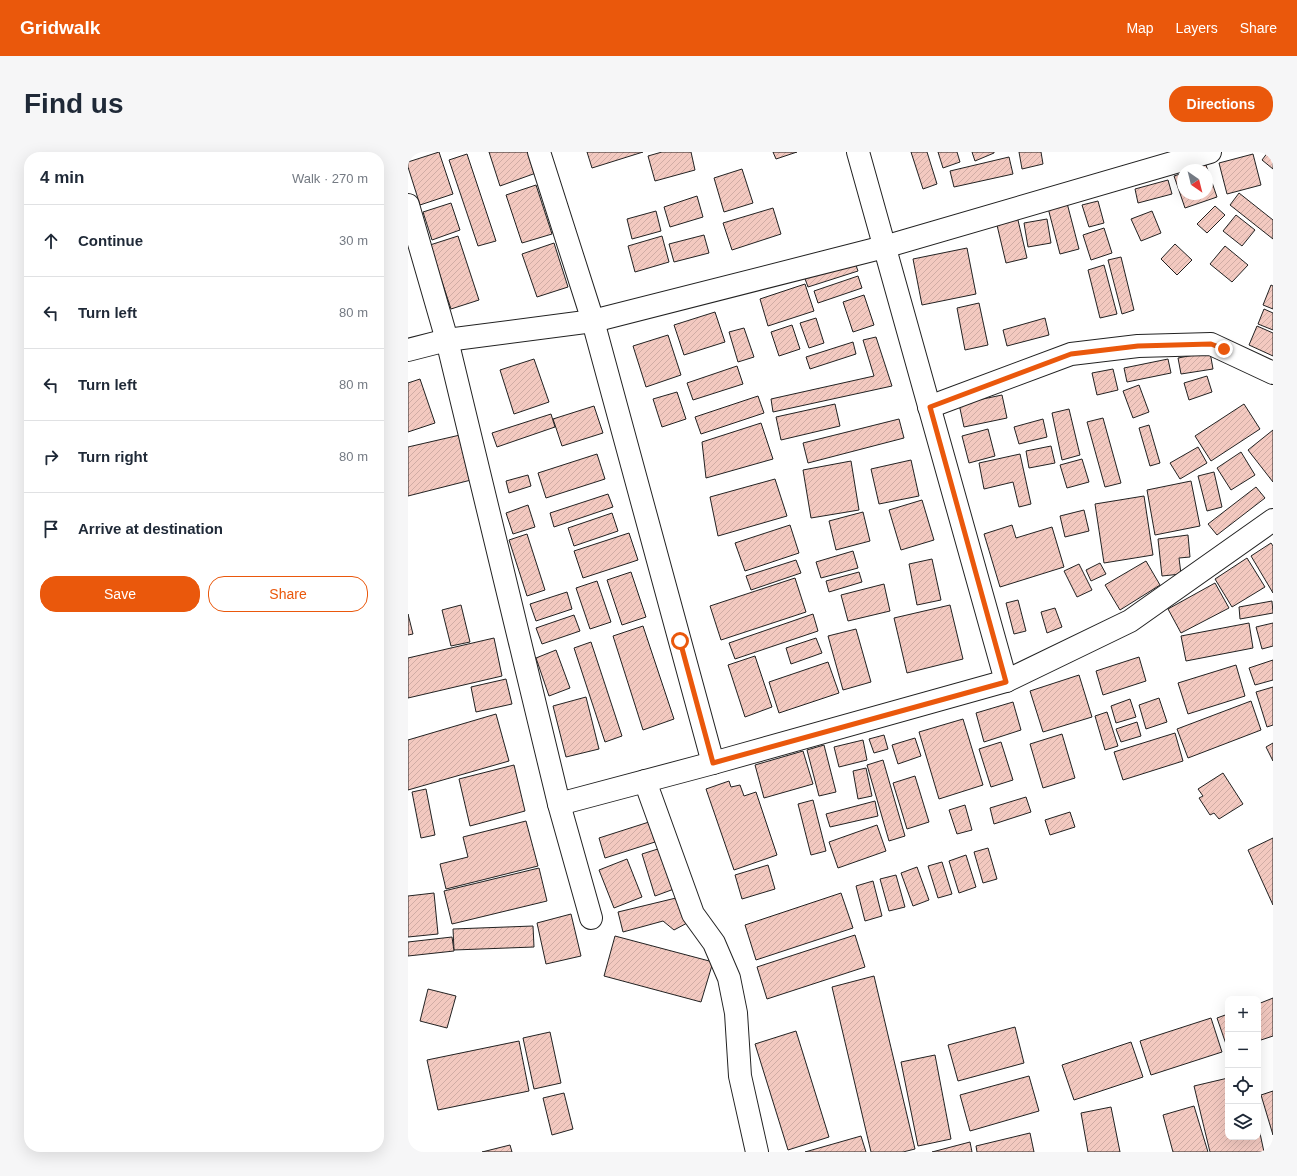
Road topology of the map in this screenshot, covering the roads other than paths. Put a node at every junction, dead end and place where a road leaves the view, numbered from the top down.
1 (540, 152) edge
2 (858, 152) edge
3 (1210, 152) edge
4 (408, 205) edge
5 (884, 247) junction
6 (593, 321) junction
7 (447, 340) junction
8 (408, 350) edge
9 (1273, 373) edge
10 (930, 407) junction
11 (1273, 520) edge
12 (1006, 682) junction
13 (713, 763) junction
14 (645, 781) junction
15 (559, 804) junction
16 (591, 918) dead end
17 (757, 1152) edge

1 - 6 street
2 - 5 street
3 - 5 street
4 - 7 street
5 - 6 street
5 - 10 street
6 - 7 street
6 - 13 street
7 - 8 street
7 - 15 street
9 - 10 street
10 - 12 street
11 - 12 street
12 - 13 street
13 - 14 street
14 - 15 street
14 - 17 street
15 - 16 street

